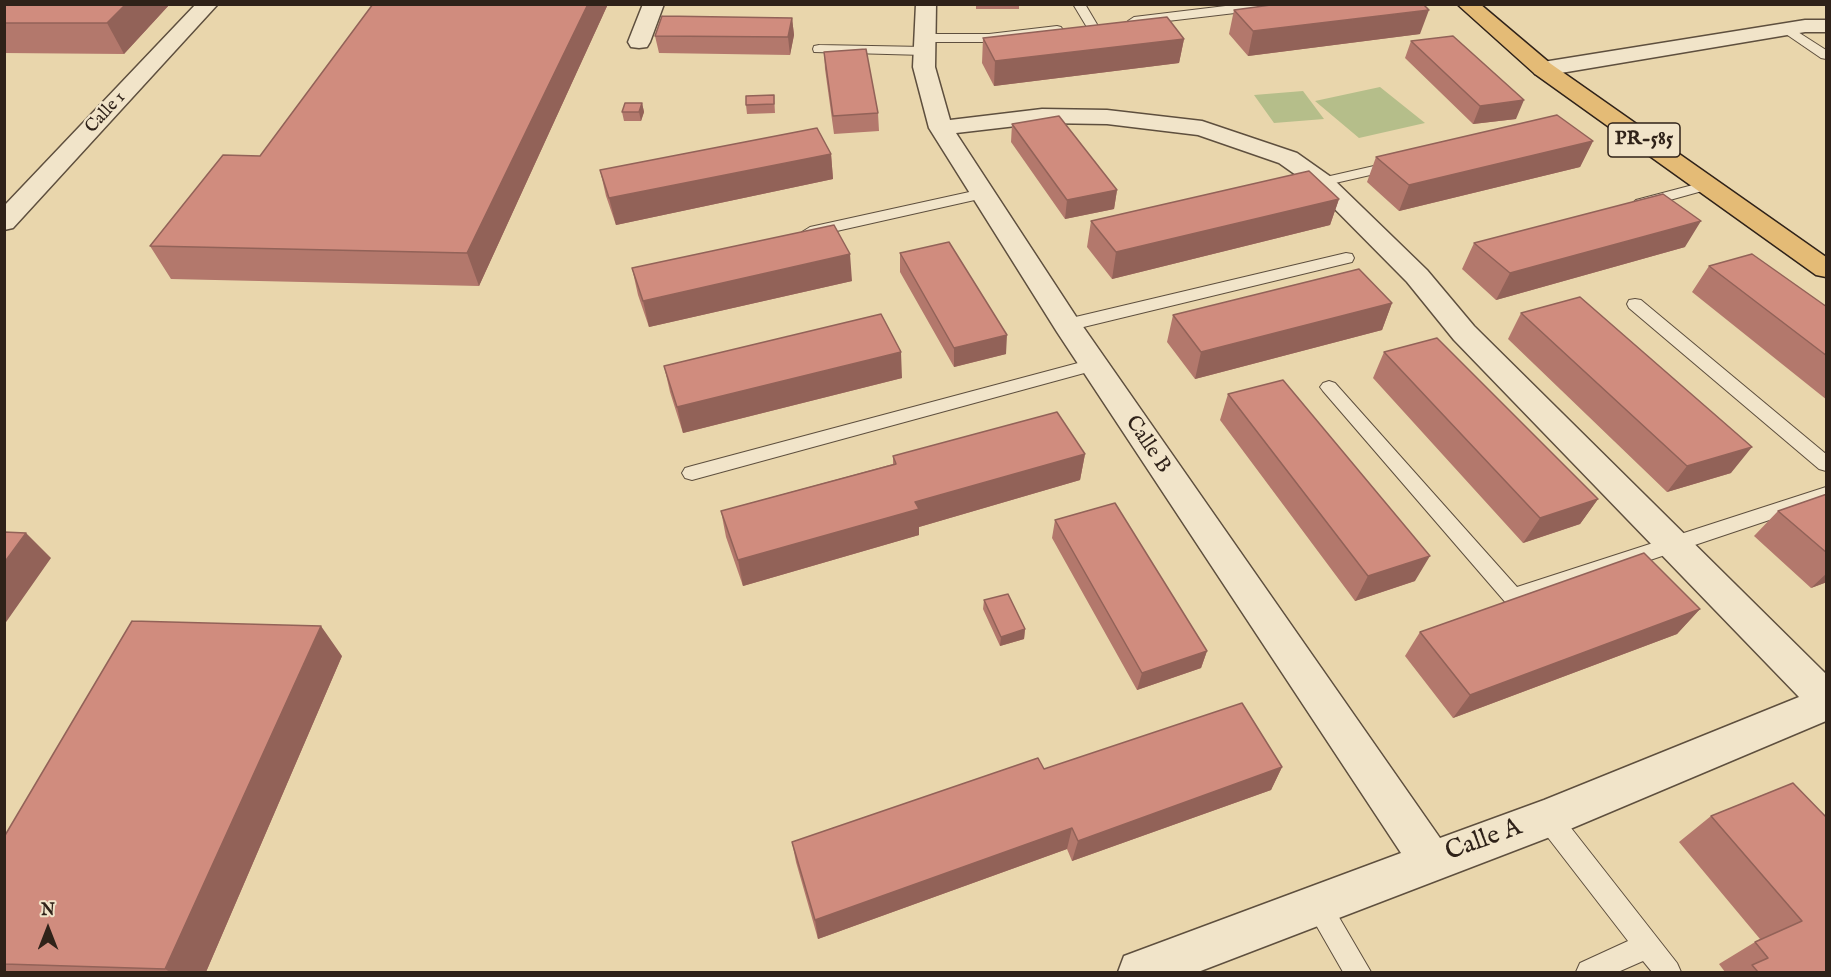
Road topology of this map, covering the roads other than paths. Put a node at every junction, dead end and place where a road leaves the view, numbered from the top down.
1 (208, 4) edge
2 (654, 4) edge
3 (926, 4) edge
4 (1079, 4) edge
5 (1277, 4) edge
6 (1467, 4) edge
7 (1092, 26) junction
8 (1827, 26) edge
9 (1787, 29) junction
10 (639, 42) dead end
11 (925, 44) junction
12 (819, 49) dead end
13 (1827, 55) edge
14 (1543, 69) junction
15 (941, 128) junction
16 (1412, 161) edge
17 (1322, 182) junction
18 (1708, 185) junction
19 (983, 194) junction
20 (15, 200) edge
21 (1629, 206) edge
22 (4, 222) edge
23 (790, 236) edge
24 (1346, 258) dead end
25 (1827, 269) edge
26 (1635, 304) dead end
27 (1067, 326) junction
28 (1094, 365) junction
29 (1329, 387) dead end
30 (1827, 464) edge
31 (692, 473) dead end
32 (1827, 494) edge
33 (1674, 545) junction
34 (1827, 699) edge
35 (1827, 704) edge
36 (1548, 818) junction
37 (1431, 861) junction
38 (1317, 904) junction
39 (1647, 946) junction
40 (1140, 972) edge
41 (1358, 972) edge
42 (1589, 972) edge
43 (1668, 972) edge

1 - 20 street, Calle 1
2 - 10 street
3 - 11 street, Calle B
4 - 7 lane
5 - 7 lane
6 - 14 main road, PR-585
7 - 11 lane
8 - 9 street
9 - 13 lane
9 - 14 street
11 - 12 lane
11 - 15 street, Calle B
14 - 18 main road, PR-585
15 - 17 street
15 - 19 street, Calle B
16 - 17 lane
17 - 33 street
18 - 21 lane
18 - 25 main road, PR-585
19 - 23 lane
19 - 27 street, Calle B
20 - 22 street, Calle 1
24 - 27 lane
26 - 30 lane
27 - 28 street, Calle B
28 - 31 lane
28 - 37 street, Calle B
29 - 33 lane
32 - 33 lane
33 - 34 street
35 - 36 street, Calle A
36 - 37 street, Calle A
36 - 39 lane
37 - 38 street, Calle A
38 - 40 street, Calle A
38 - 41 lane
39 - 42 lane
39 - 43 lane

